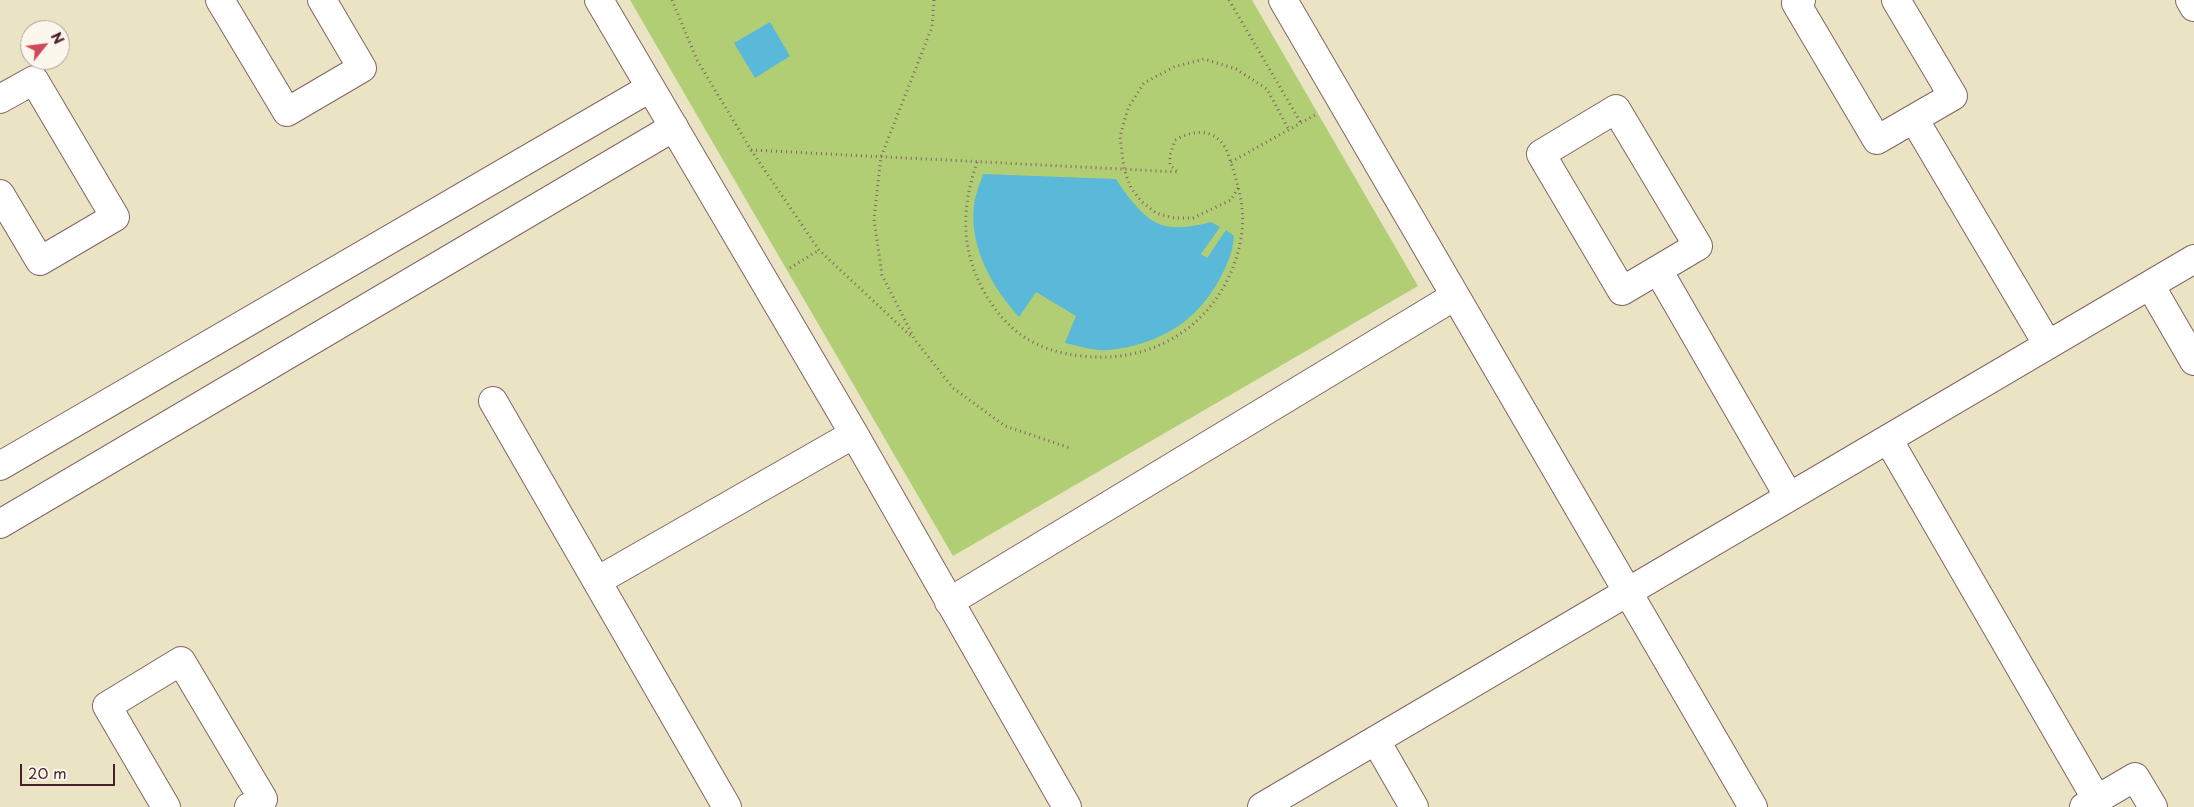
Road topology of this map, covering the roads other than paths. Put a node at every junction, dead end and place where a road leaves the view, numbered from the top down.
1 (220, 0) edge
2 (322, 0) edge
3 (599, 0) edge
4 (1283, 0) edge
5 (1801, 0) edge
6 (1896, 0) edge
7 (2190, 0) edge
8 (2194, 7) edge
9 (650, 88) junction
10 (0, 99) edge
11 (1914, 119) junction
12 (674, 128) junction
13 (0, 194) edge
14 (2194, 260) edge
15 (1658, 270) junction
16 (2150, 285) junction
17 (1455, 296) junction
18 (2048, 345) junction
19 (2194, 361) edge
20 (493, 401) dead end
21 (854, 434) junction
22 (1888, 439) junction
23 (0, 466) edge
24 (1789, 497) junction
25 (0, 524) edge
26 (597, 581) junction
27 (1628, 592) junction
28 (949, 602) junction
29 (1376, 741) junction
30 (2090, 803) edge
31 (166, 807) edge
32 (249, 807) edge
33 (728, 807) edge
34 (1067, 807) edge
35 (1262, 807) edge
36 (1414, 807) edge
37 (1753, 807) edge
38 (2153, 807) edge

1 - 2 street
3 - 9 street
4 - 17 street
5 - 11 street
6 - 11 street
7 - 8 street
9 - 12 street
9 - 23 street
10 - 13 street
11 - 18 street
12 - 21 street
12 - 25 street
14 - 16 street
15 - 15 street
15 - 24 street
16 - 18 street
16 - 19 street
17 - 27 street
17 - 28 street
18 - 22 street
20 - 26 street
21 - 26 street
21 - 28 street
22 - 24 street
22 - 30 street
24 - 27 street
26 - 33 street
27 - 29 street
27 - 37 street
28 - 34 street
29 - 35 street
29 - 36 street
30 - 38 street
31 - 32 street

